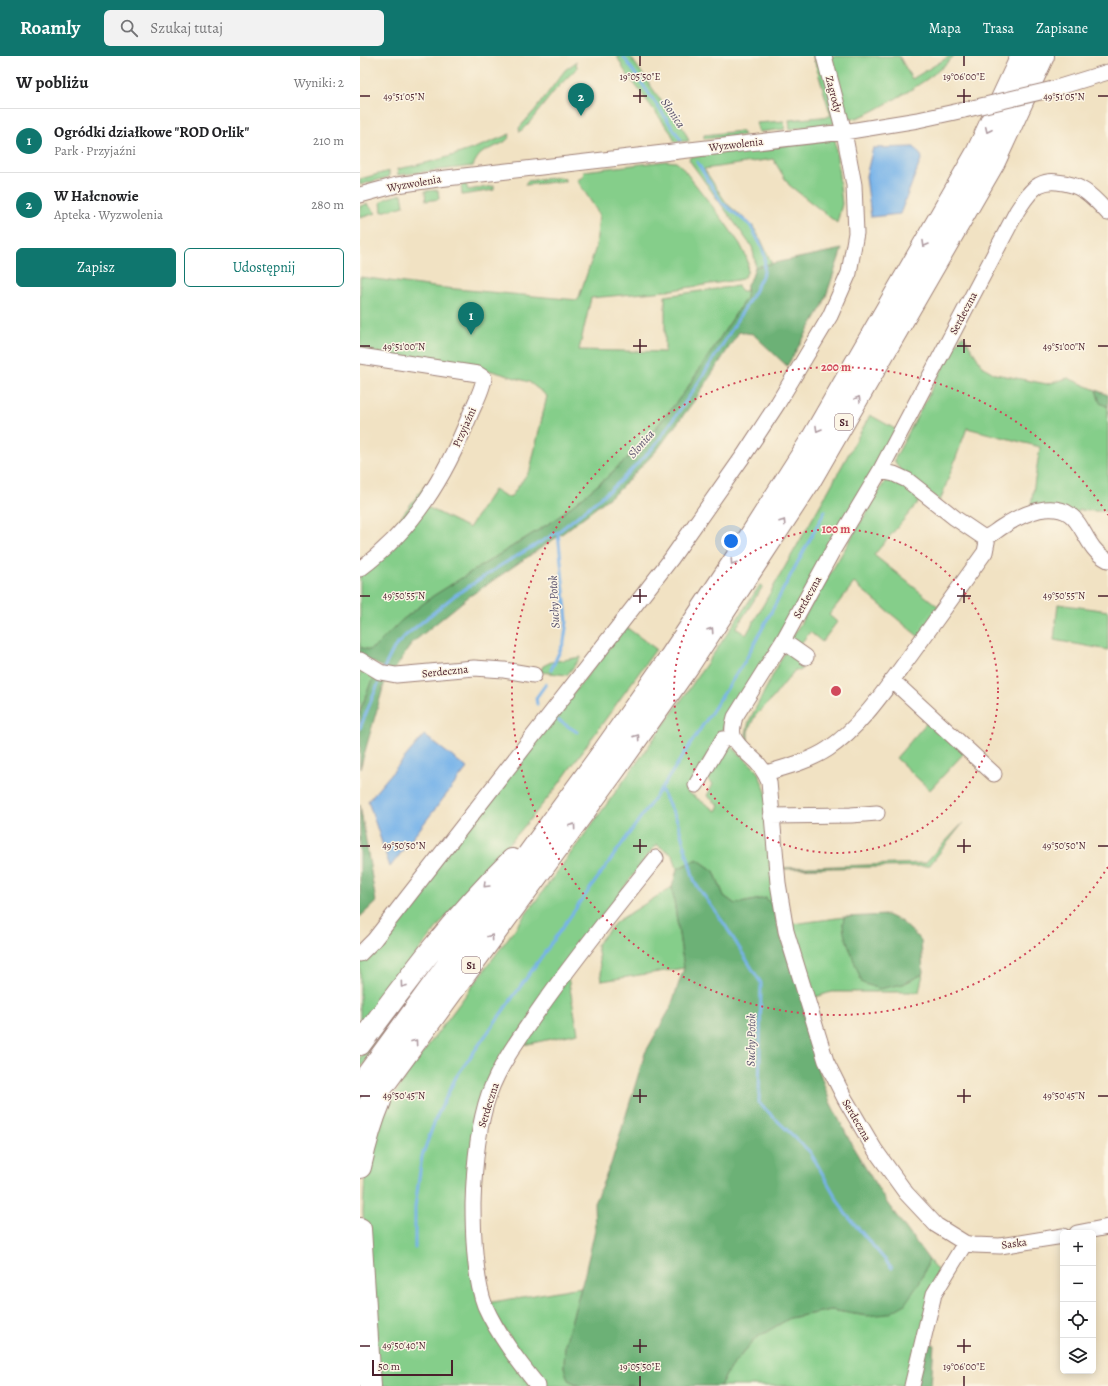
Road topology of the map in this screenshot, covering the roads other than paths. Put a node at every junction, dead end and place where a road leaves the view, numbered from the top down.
1 (824, 56) edge
2 (1022, 56) edge
3 (1043, 56) edge
4 (1108, 72) edge
5 (844, 132) junction
6 (360, 195) edge
7 (1108, 213) edge
8 (360, 356) edge
9 (880, 471) junction
10 (988, 537) junction
11 (1108, 560) edge
12 (360, 569) edge
13 (783, 641) junction
14 (806, 657) dead end
15 (360, 660) edge
16 (534, 675) dead end
17 (892, 680) junction
18 (734, 738) junction
19 (766, 773) junction
20 (994, 774) dead end
21 (696, 785) dead end
22 (877, 813) dead end
23 (771, 816) junction
24 (554, 819) junction
25 (656, 858) dead end
26 (360, 954) edge
27 (360, 1044) edge
28 (392, 1074) junction
29 (360, 1085) edge
30 (360, 1117) edge
31 (360, 1167) edge
32 (1108, 1227) edge
33 (360, 1230) edge
34 (1092, 1230) edge
35 (1060, 1236) edge
36 (965, 1243) junction
37 (370, 1386) edge
38 (538, 1386) edge
39 (912, 1386) edge

1 - 5 street, Zagrody
2 -> 24 highway, S1
28 -> 3 highway, S1
4 - 5 street, Wyzwolenia, bridge
5 - 6 street, Wyzwolenia
5 - 26 street, Zagrody
7 - 9 street, Serdeczna
8 - 12 street, Przyjaźni
9 - 10 street
9 - 13 street, Serdeczna
10 - 11 street
10 - 17 street
13 - 14 street
13 - 18 street, Serdeczna
15 - 16 street, Serdeczna
17 - 19 street
17 - 20 street
18 - 19 street
18 - 21 street
19 - 23 street, Serdeczna
22 - 23 street
23 - 36 street, Serdeczna
24 -> 27 highway
24 - 29 highway, S1
25 - 38 street, Serdeczna
28 - 30 highway, S1
28 - 31 highway
32 - 34 street
33 - 37 highway
35 - 36 street, Saska
36 - 39 street

